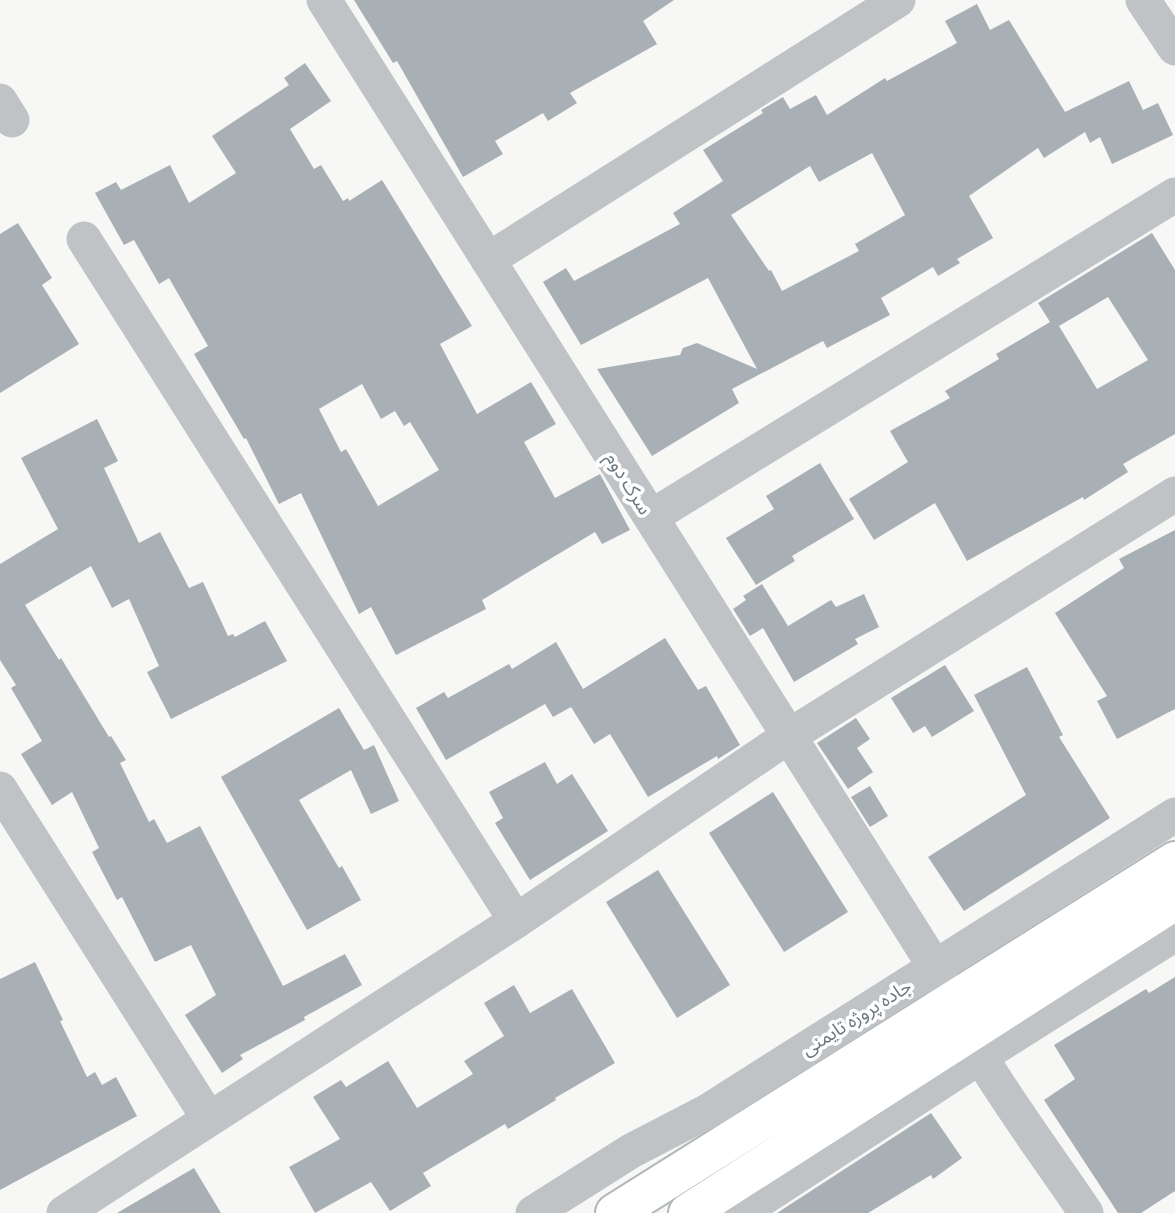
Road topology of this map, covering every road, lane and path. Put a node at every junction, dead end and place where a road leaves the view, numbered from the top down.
1 (324, 0) edge
2 (898, 0) edge
3 (1143, 0) edge
4 (1175, 48) edge
5 (1175, 195) edge
6 (84, 239) dead end
7 (488, 260) junction
8 (1175, 494) edge
9 (651, 517) junction
10 (789, 736) junction
11 (0, 789) edge
12 (1175, 815) edge
13 (1175, 860) edge
14 (1175, 901) edge
15 (516, 921) junction
16 (1175, 934) edge
17 (935, 967) junction
18 (966, 1031) junction
19 (209, 1119) junction
20 (64, 1213) edge
21 (533, 1213) edge
22 (615, 1213) edge
23 (688, 1213) edge
24 (740, 1213) edge
25 (1087, 1213) edge

1 - 7 street, سرک دوم
2 - 7 street
3 - 4 street
5 - 9 street
6 - 15 street
7 - 9 street, سرک دوم
8 - 10 street
9 - 10 street, سرک دوم
10 - 15 street
10 - 17 street, سرک دوم
11 - 19 street
12 - 17 street, جاده پروژه تایمنی
13 - 18 main road, جاده پروژه تایمنی
14 - 18 main road, جاده پروژه تایمنی
15 - 19 street
16 - 18 street, جاده پروژه تایمنی
17 - 18 street, سرک دوم
17 - 21 street, جاده پروژه تایمنی
18 - 22 main road, جاده پروژه تایمنی
18 - 23 main road, جاده پروژه تایمنی
18 - 24 street, جاده پروژه تایمنی
18 - 25 street, سرک دوم
19 - 20 street

